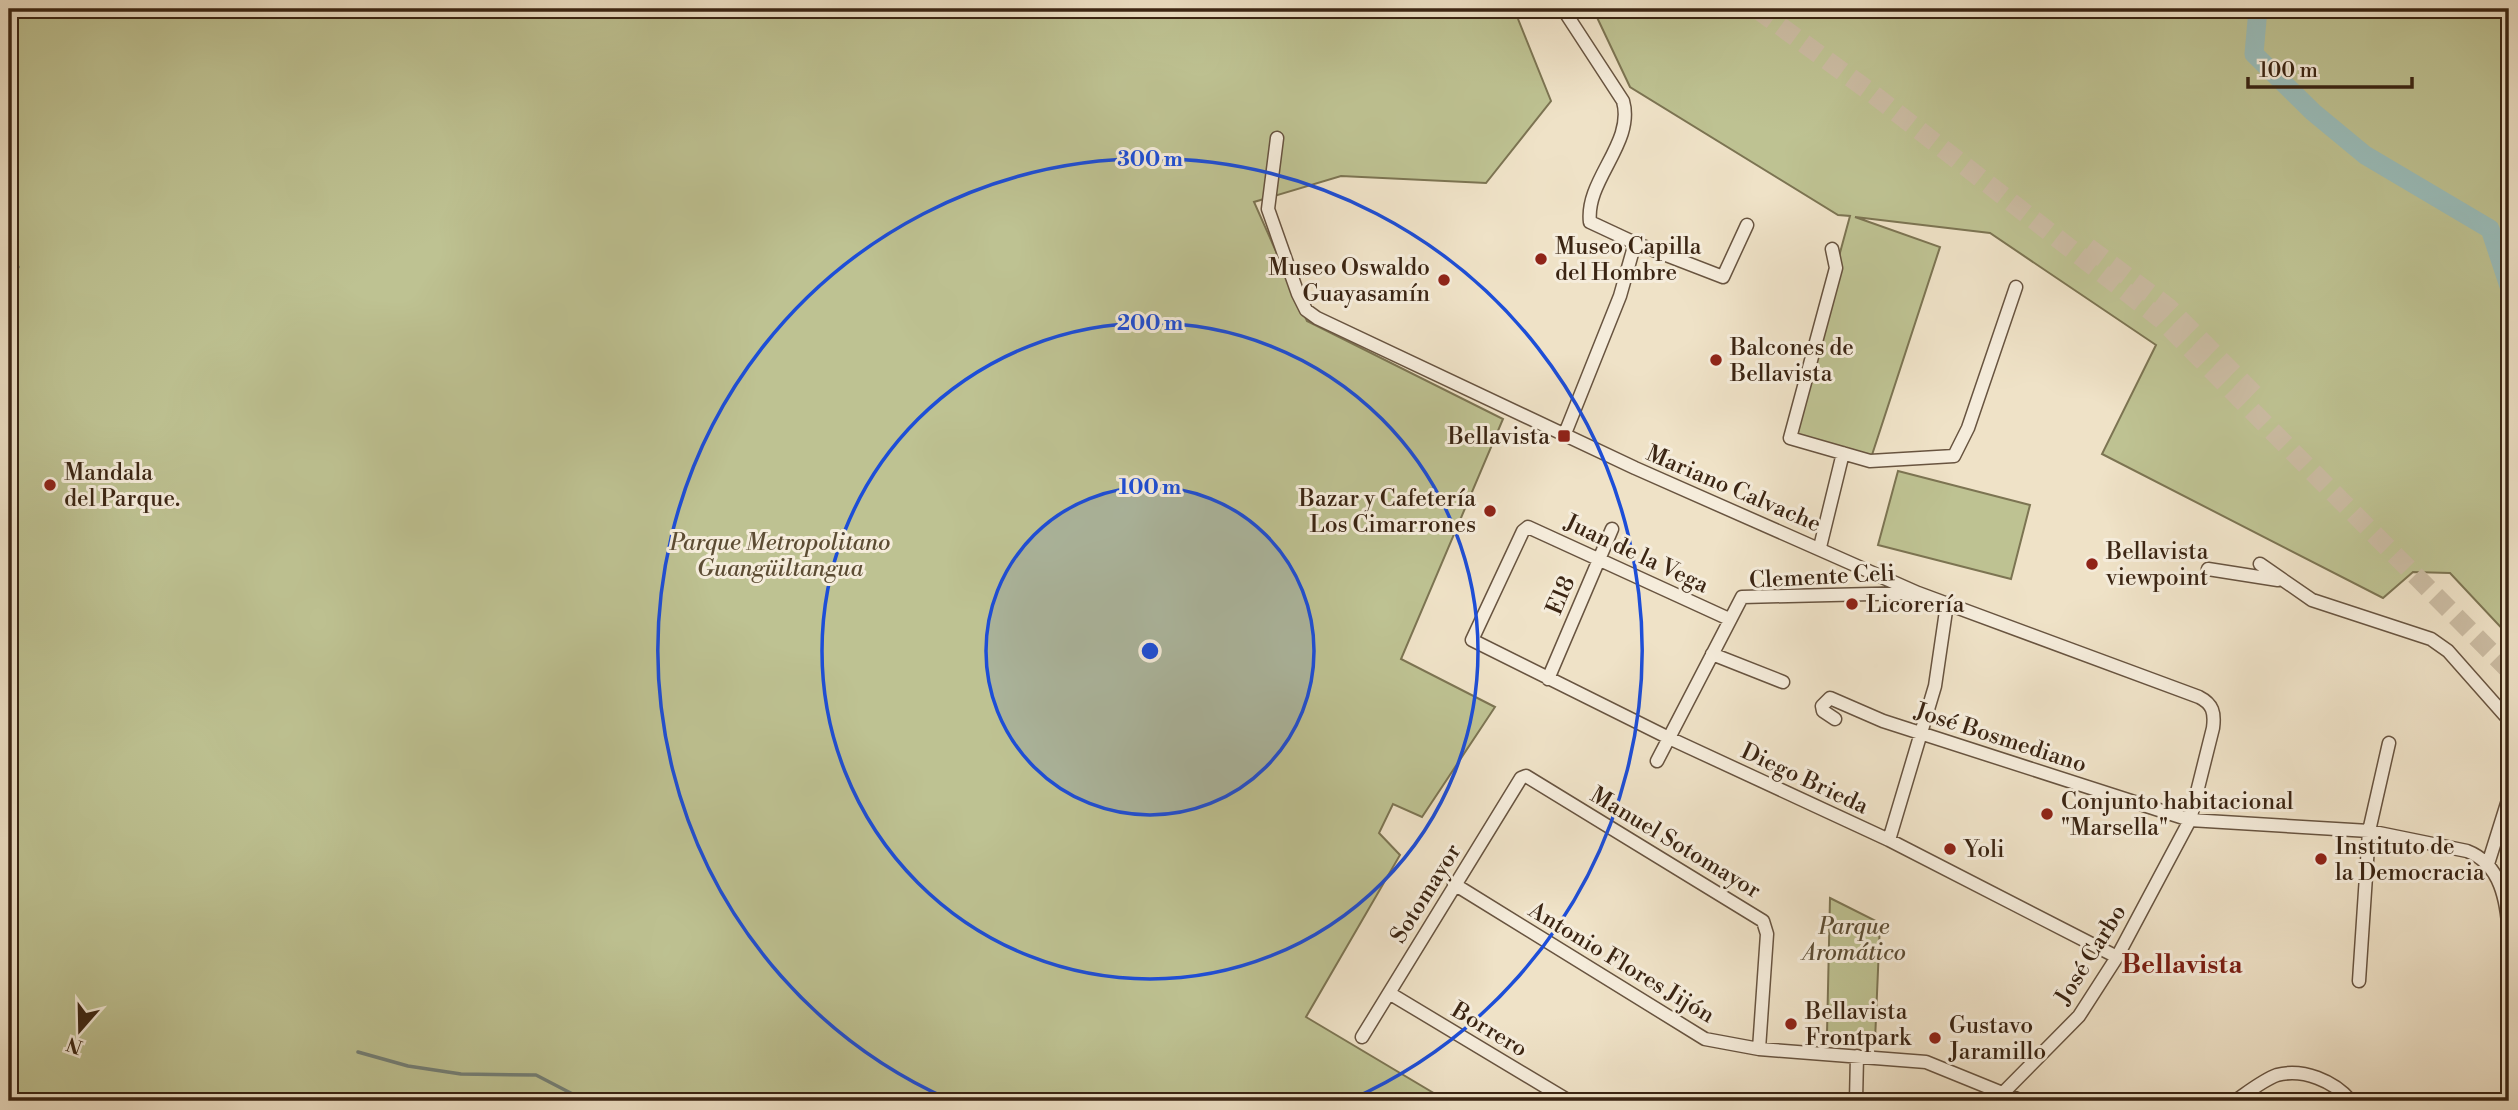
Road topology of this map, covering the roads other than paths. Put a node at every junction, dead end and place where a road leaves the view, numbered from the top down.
1 (1563, 9) edge
2 (1277, 138) dead end
3 (1747, 225) dead end
4 (1635, 243) junction
5 (1832, 249) dead end
6 (2016, 286) dead end
7 (1564, 436) junction
8 (1843, 453) junction
9 (1612, 529) dead end
10 (1820, 547) junction
11 (1599, 558) junction
12 (2260, 564) dead end
13 (2208, 569) dead end
14 (2282, 581) junction
15 (1918, 593) junction
16 (1947, 604) junction
17 (1729, 619) junction
18 (1473, 641) joint
19 (1712, 654) junction
20 (1548, 678) junction
21 (1783, 682) dead end
22 (1835, 719) dead end
23 (2509, 720) edge
24 (1921, 733) junction
25 (1669, 738) junction
26 (2389, 743) dead end
27 (1657, 761) dead end
28 (1528, 776) joint
29 (2509, 797) edge
30 (2190, 820) junction
31 (2369, 831) junction
32 (1889, 840) junction
33 (2488, 864) junction
34 (1454, 884) junction
35 (2509, 935) edge
36 (2117, 957) junction
37 (2359, 981) dead end
38 (1389, 993) junction
39 (1362, 1037) dead end
40 (1759, 1049) junction
41 (1857, 1056) junction
42 (2003, 1093) junction
43 (1569, 1101) edge
44 (1856, 1101) edge
45 (2022, 1101) edge
46 (2235, 1101) edge
47 (2351, 1101) edge

1 - 4 street
2 - 7 street, Mariano Calvache
3 - 4 street
4 - 7 street
5 - 8 street
6 - 8 street
7 - 10 street, Mariano Calvache
8 - 10 street
9 - 11 street, E18
10 - 15 street, Mariano Calvache
11 - 17 street, Juan de la Vega
11 - 18 street, Juan de la Vega
11 - 20 street, E18
12 - 14 street
13 - 14 street
14 - 23 street
15 - 16 street, Mariano Calvache
15 - 17 street, Clemente Celi
16 - 24 street
16 - 30 street, Mariano Calvache
17 - 19 street, Clemente Celi
18 - 20 street, Diego Brieda
19 - 21 street
19 - 25 street, Clemente Celi
20 - 25 street, Diego Brieda
22 - 24 street, José Bosmediano
24 - 30 street, José Bosmediano
24 - 32 street
25 - 27 street, Clemente Celi
25 - 32 street, Diego Brieda
26 - 31 street
28 - 34 street, Sotomayor
28 - 40 street, Manuel Sotomayor
29 - 33 street
30 - 31 street, José Bosmediano
30 - 36 street, José Carbo
31 - 33 street, José Bosmediano
31 - 37 street
32 - 36 street, Diego Brieda
33 - 35 street
34 - 38 street, Sotomayor
34 - 40 street, Antonio Flores Jijón
36 - 42 street, José Carbo
38 - 39 street, Sotomayor
38 - 43 street, Borrero
40 - 41 street, Antonio Flores Jijón
41 - 42 street, Antonio Flores Jijón
41 - 44 street
42 - 45 street, Antonio Flores Jijón
46 - 47 street

